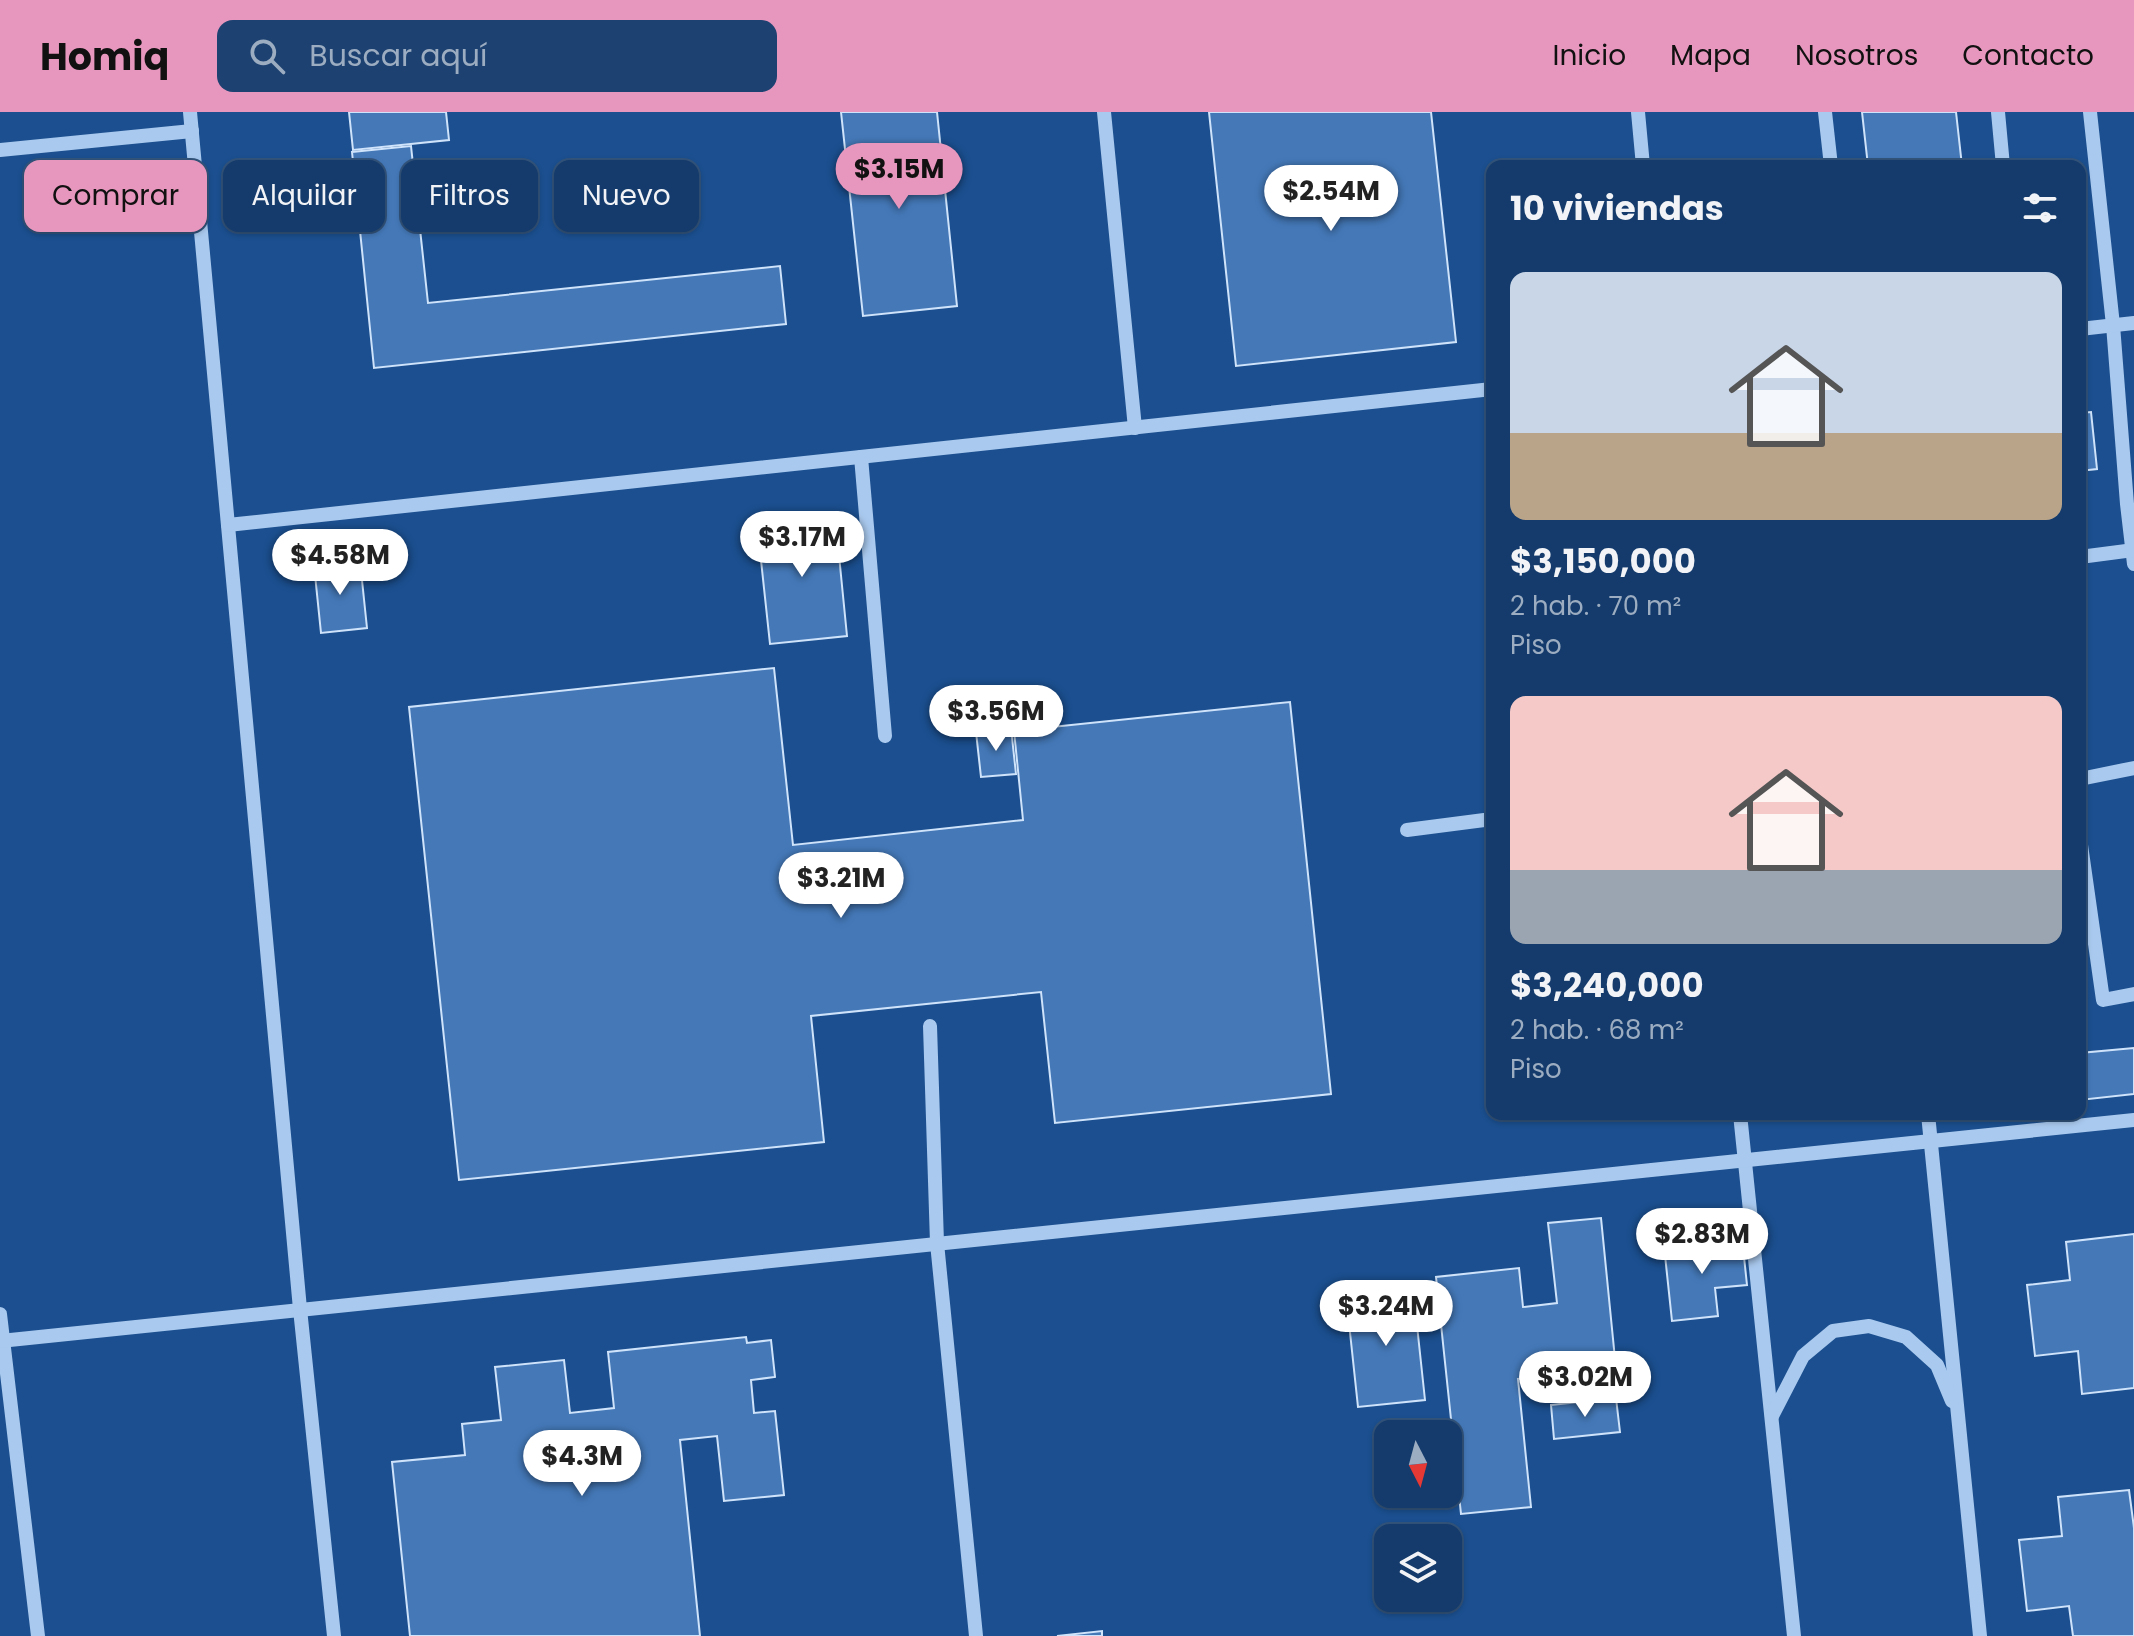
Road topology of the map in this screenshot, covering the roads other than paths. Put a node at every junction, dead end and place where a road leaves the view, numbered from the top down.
1 (190, 112) edge
2 (1104, 112) edge
3 (1638, 112) edge
4 (1825, 112) edge
5 (1998, 112) edge
6 (2090, 112) edge
7 (192, 131) junction
8 (0, 150) edge
9 (1642, 160) edge
10 (1830, 160) edge
11 (2002, 160) edge
12 (2134, 323) edge
13 (2113, 325) junction
14 (2086, 328) edge
15 (1486, 390) edge
16 (1135, 428) junction
17 (861, 457) junction
18 (228, 525) junction
19 (2134, 555) edge
20 (2086, 557) edge
21 (885, 736) dead end
22 (2134, 768) edge
23 (2086, 778) edge
24 (1486, 820) edge
25 (1407, 830) dead end
26 (2086, 880) edge
27 (2134, 994) edge
28 (930, 1026) dead end
29 (1741, 1120) edge
30 (1929, 1120) edge
31 (2134, 1120) edge
32 (1931, 1141) junction
33 (1744, 1160) junction
34 (937, 1243) junction
35 (300, 1309) junction
36 (0, 1314) edge
37 (1, 1340) edge
38 (1958, 1417) junction
39 (1772, 1418) junction
40 (38, 1636) edge
41 (334, 1636) edge
42 (976, 1636) edge
43 (1794, 1636) edge
44 (1980, 1636) edge

1 - 7 lane
2 - 16 lane
3 - 9 lane
4 - 10 lane
5 - 11 lane
6 - 13 lane
7 - 8 lane
7 - 18 lane
12 - 13 lane
13 - 14 lane
13 - 19 lane
15 - 16 lane
16 - 17 lane
17 - 18 lane
17 - 21 lane
18 - 35 lane
19 - 20 lane
22 - 23 lane
24 - 25 lane
26 - 27 lane
28 - 34 lane
29 - 33 lane
30 - 32 lane
31 - 32 lane
32 - 33 lane
32 - 38 lane
33 - 34 lane
33 - 39 lane
34 - 35 lane
34 - 42 lane
35 - 37 lane
35 - 41 lane
36 - 37 lane
37 - 40 lane
38 - 39 lane
38 - 44 lane
39 - 43 lane

